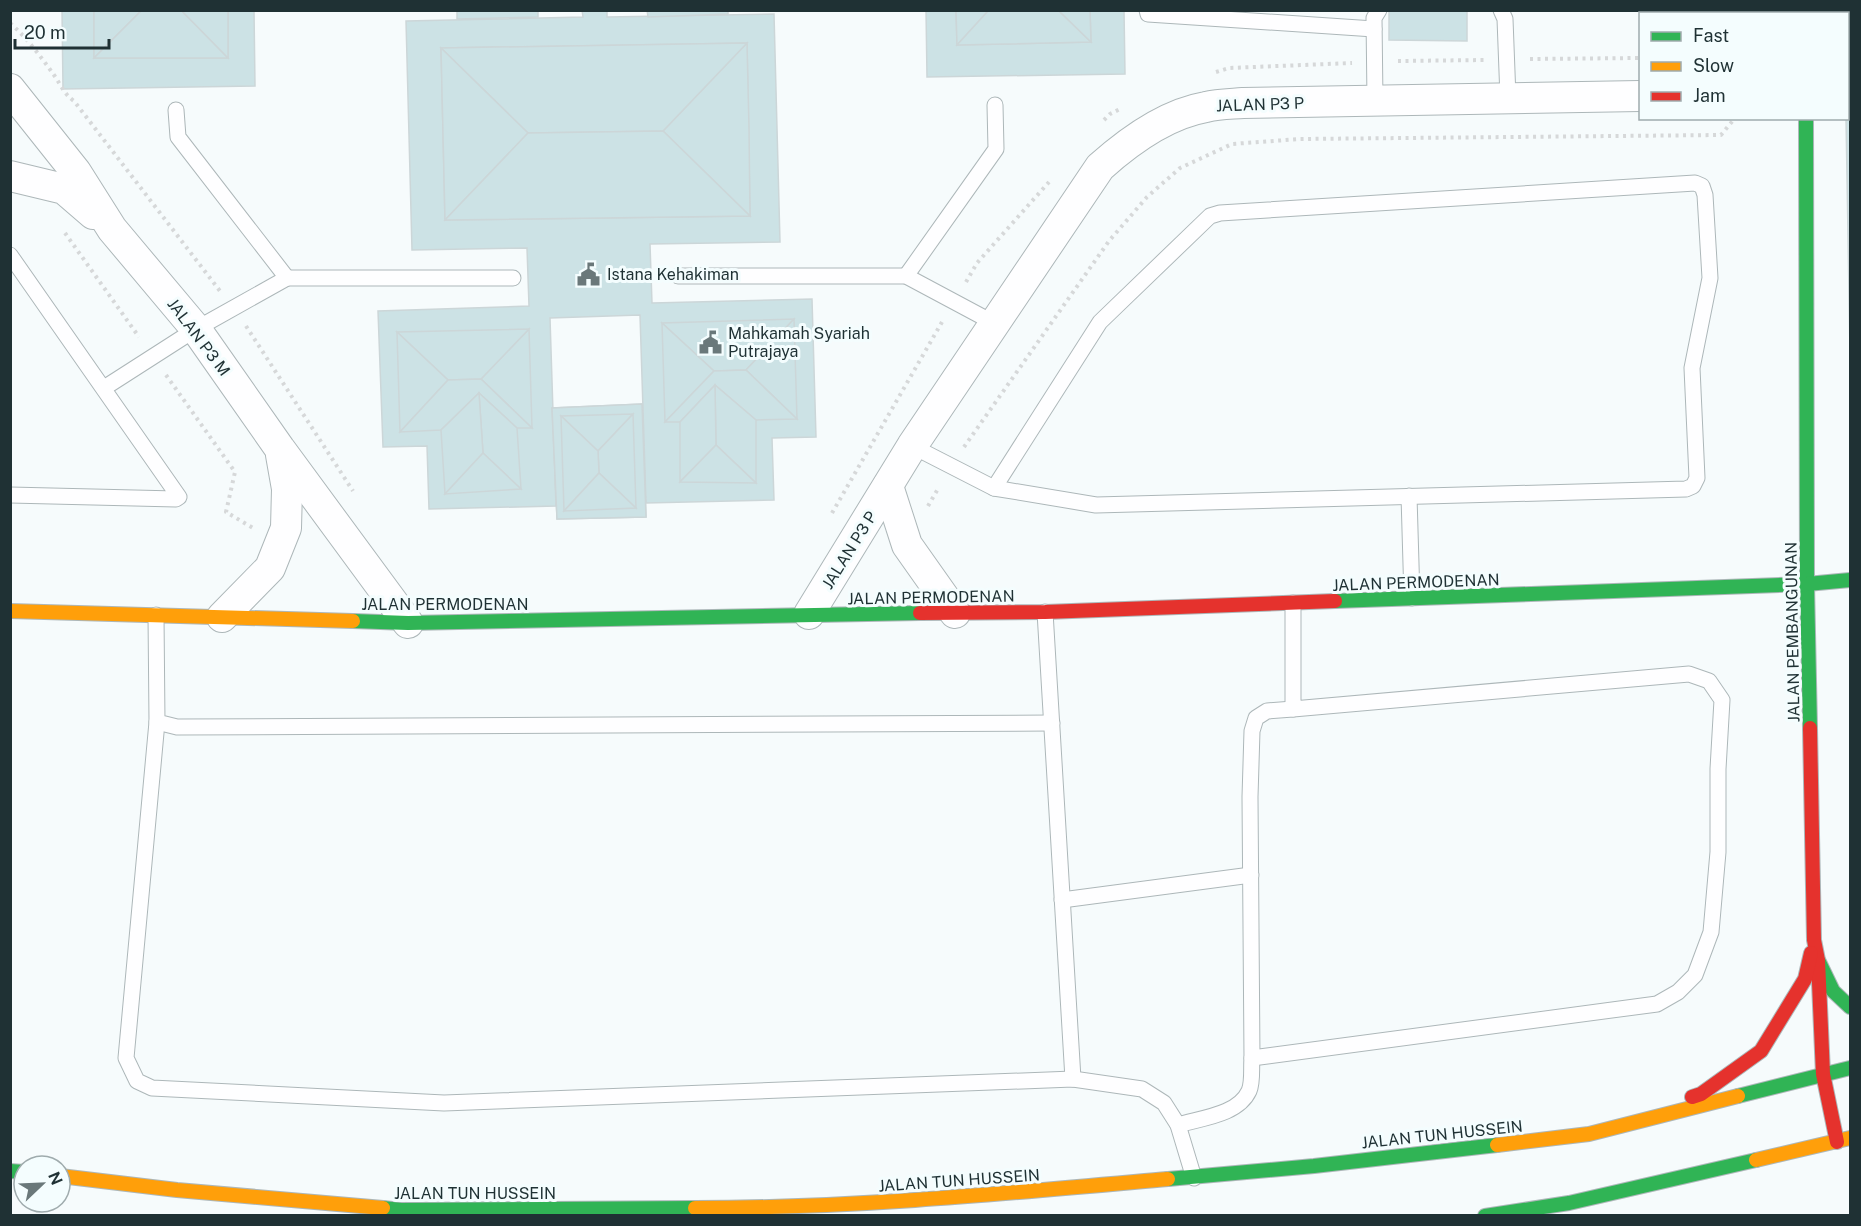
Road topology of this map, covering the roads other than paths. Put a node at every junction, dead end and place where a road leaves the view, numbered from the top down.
1 (1147, 10) edge
2 (1379, 10) edge
3 (1501, 10) edge
4 (1374, 29) junction
5 (10, 88) edge
6 (1639, 96) edge
7 (1508, 98) junction
8 (10, 99) edge
9 (1375, 101) junction
10 (995, 105) dead end
11 (176, 110) dead end
12 (10, 120) edge
13 (1806, 120) edge
14 (10, 176) edge
15 (112, 229) junction
16 (10, 255) edge
17 (678, 276) dead end
18 (906, 276) junction
19 (288, 278) junction
20 (513, 278) dead end
21 (994, 323) junction
22 (196, 329) junction
23 (104, 388) junction
24 (912, 447) junction
25 (280, 449) junction
26 (888, 486) junction
27 (994, 488) junction
28 (10, 495) edge
29 (1410, 496) junction
30 (1851, 580) edge
31 (1807, 584) junction
32 (1412, 597) junction
33 (1293, 603) junction
34 (10, 611) edge
35 (1045, 612) junction
36 (955, 613) junction
37 (809, 614) junction
38 (156, 615) junction
39 (222, 617) junction
40 (408, 623) junction
41 (1293, 709) junction
42 (157, 722) junction
43 (1052, 723) junction
44 (1251, 875) junction
45 (1062, 900) junction
46 (1814, 940) junction
47 (1818, 960) junction
48 (1851, 1007) edge
49 (1252, 1058) junction
50 (1851, 1068) edge
51 (1823, 1074) junction
52 (1073, 1079) junction
53 (1178, 1125) junction
54 (1589, 1134) junction
55 (1844, 1140) edge
56 (72, 1177) edge
57 (1194, 1178) junction
58 (1485, 1215) edge

1 - 4 lane
2 - 4 lane
3 - 7 lane
4 - 9 lane
5 - 15 street, JALAN P3 M
6 - 7 street, JALAN P3 P
7 - 9 street, JALAN P3 P
8 - 12 street
9 - 21 street, JALAN P3 P
10 - 18 lane
11 - 19 lane
13 - 31 street, JALAN PEMBANGUNAN
14 - 15 street, JALAN P3 M
15 - 22 street, JALAN P3 M
16 - 23 lane
17 - 18 lane
18 - 21 lane
19 - 20 lane
19 - 22 lane
21 - 24 street, JALAN P3 P
22 - 23 lane
22 - 25 street, JALAN P3 M
23 - 28 lane
24 - 26 street, JALAN P3 P
24 - 27 lane
25 - 39 street, JALAN P3 M
25 - 40 street, JALAN P3 M
26 - 36 street, JALAN P3 P
26 - 37 street, JALAN P3 P
27 - 29 lane
27 - 29 lane
29 - 32 lane
30 - 31 street, JALAN PERMODENAN
31 - 32 street, JALAN PERMODENAN
31 - 46 street, JALAN PEMBANGUNAN
32 - 33 street, JALAN PERMODENAN
33 - 35 street, JALAN PERMODENAN
33 - 41 lane
34 - 38 street, JALAN PERMODENAN
35 - 36 street, JALAN PERMODENAN
35 - 43 lane
36 - 37 street, JALAN PERMODENAN
37 - 40 street, JALAN PERMODENAN
38 - 39 street, JALAN PERMODENAN
38 - 42 lane
39 - 40 street, JALAN PERMODENAN
41 - 44 lane
41 - 49 lane
42 - 43 lane
42 - 52 lane
43 - 45 lane
44 - 45 lane
44 - 49 lane
45 - 52 lane
46 - 47 street, JALAN PEMBANGUNAN
46 - 54 street
47 - 48 street
47 - 51 street, JALAN PEMBANGUNAN
49 - 53 lane
50 - 51 street, JALAN TUN HUSSEIN
51 - 54 street, JALAN TUN HUSSEIN
51 - 55 street, JALAN PEMBANGUNAN
52 - 53 lane
53 - 57 lane
54 - 57 street, JALAN TUN HUSSEIN
55 - 58 street
56 - 57 street, JALAN TUN HUSSEIN

